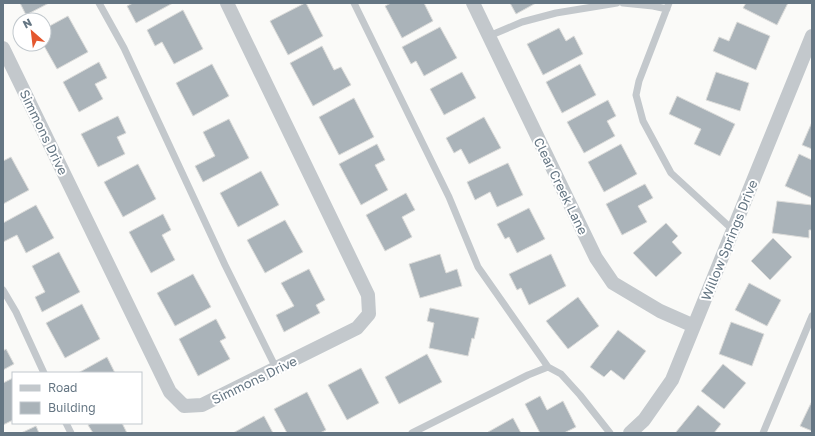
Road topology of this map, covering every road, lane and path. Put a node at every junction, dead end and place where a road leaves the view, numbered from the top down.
1 (99, 3) edge
2 (226, 3) edge
3 (354, 3) edge
4 (474, 3) edge
5 (616, 3) edge
6 (623, 3) edge
7 (668, 6) edge
8 (489, 36) junction
9 (812, 36) edge
10 (3, 48) edge
11 (733, 230) junction
12 (3, 290) edge
13 (812, 316) edge
14 (694, 326) junction
15 (548, 367) junction
16 (276, 368) junction
17 (44, 372) edge
18 (66, 424) edge
19 (71, 433) edge
20 (412, 433) edge
21 (610, 433) edge
22 (630, 433) edge
23 (763, 433) edge

1 - 16 lane
2 - 16 street, Simmons Drive
3 - 15 lane
4 - 8 street, Clear Creek Lane
5 - 8 lane
6 - 7 lane
7 - 11 lane
8 - 14 street, Clear Creek Lane
9 - 11 street, Willow Springs Drive
10 - 16 street, Simmons Drive
11 - 14 street, Willow Springs Drive
12 - 17 lane
13 - 23 lane
14 - 22 street, Willow Springs Drive
15 - 20 lane
15 - 21 lane
18 - 19 lane

